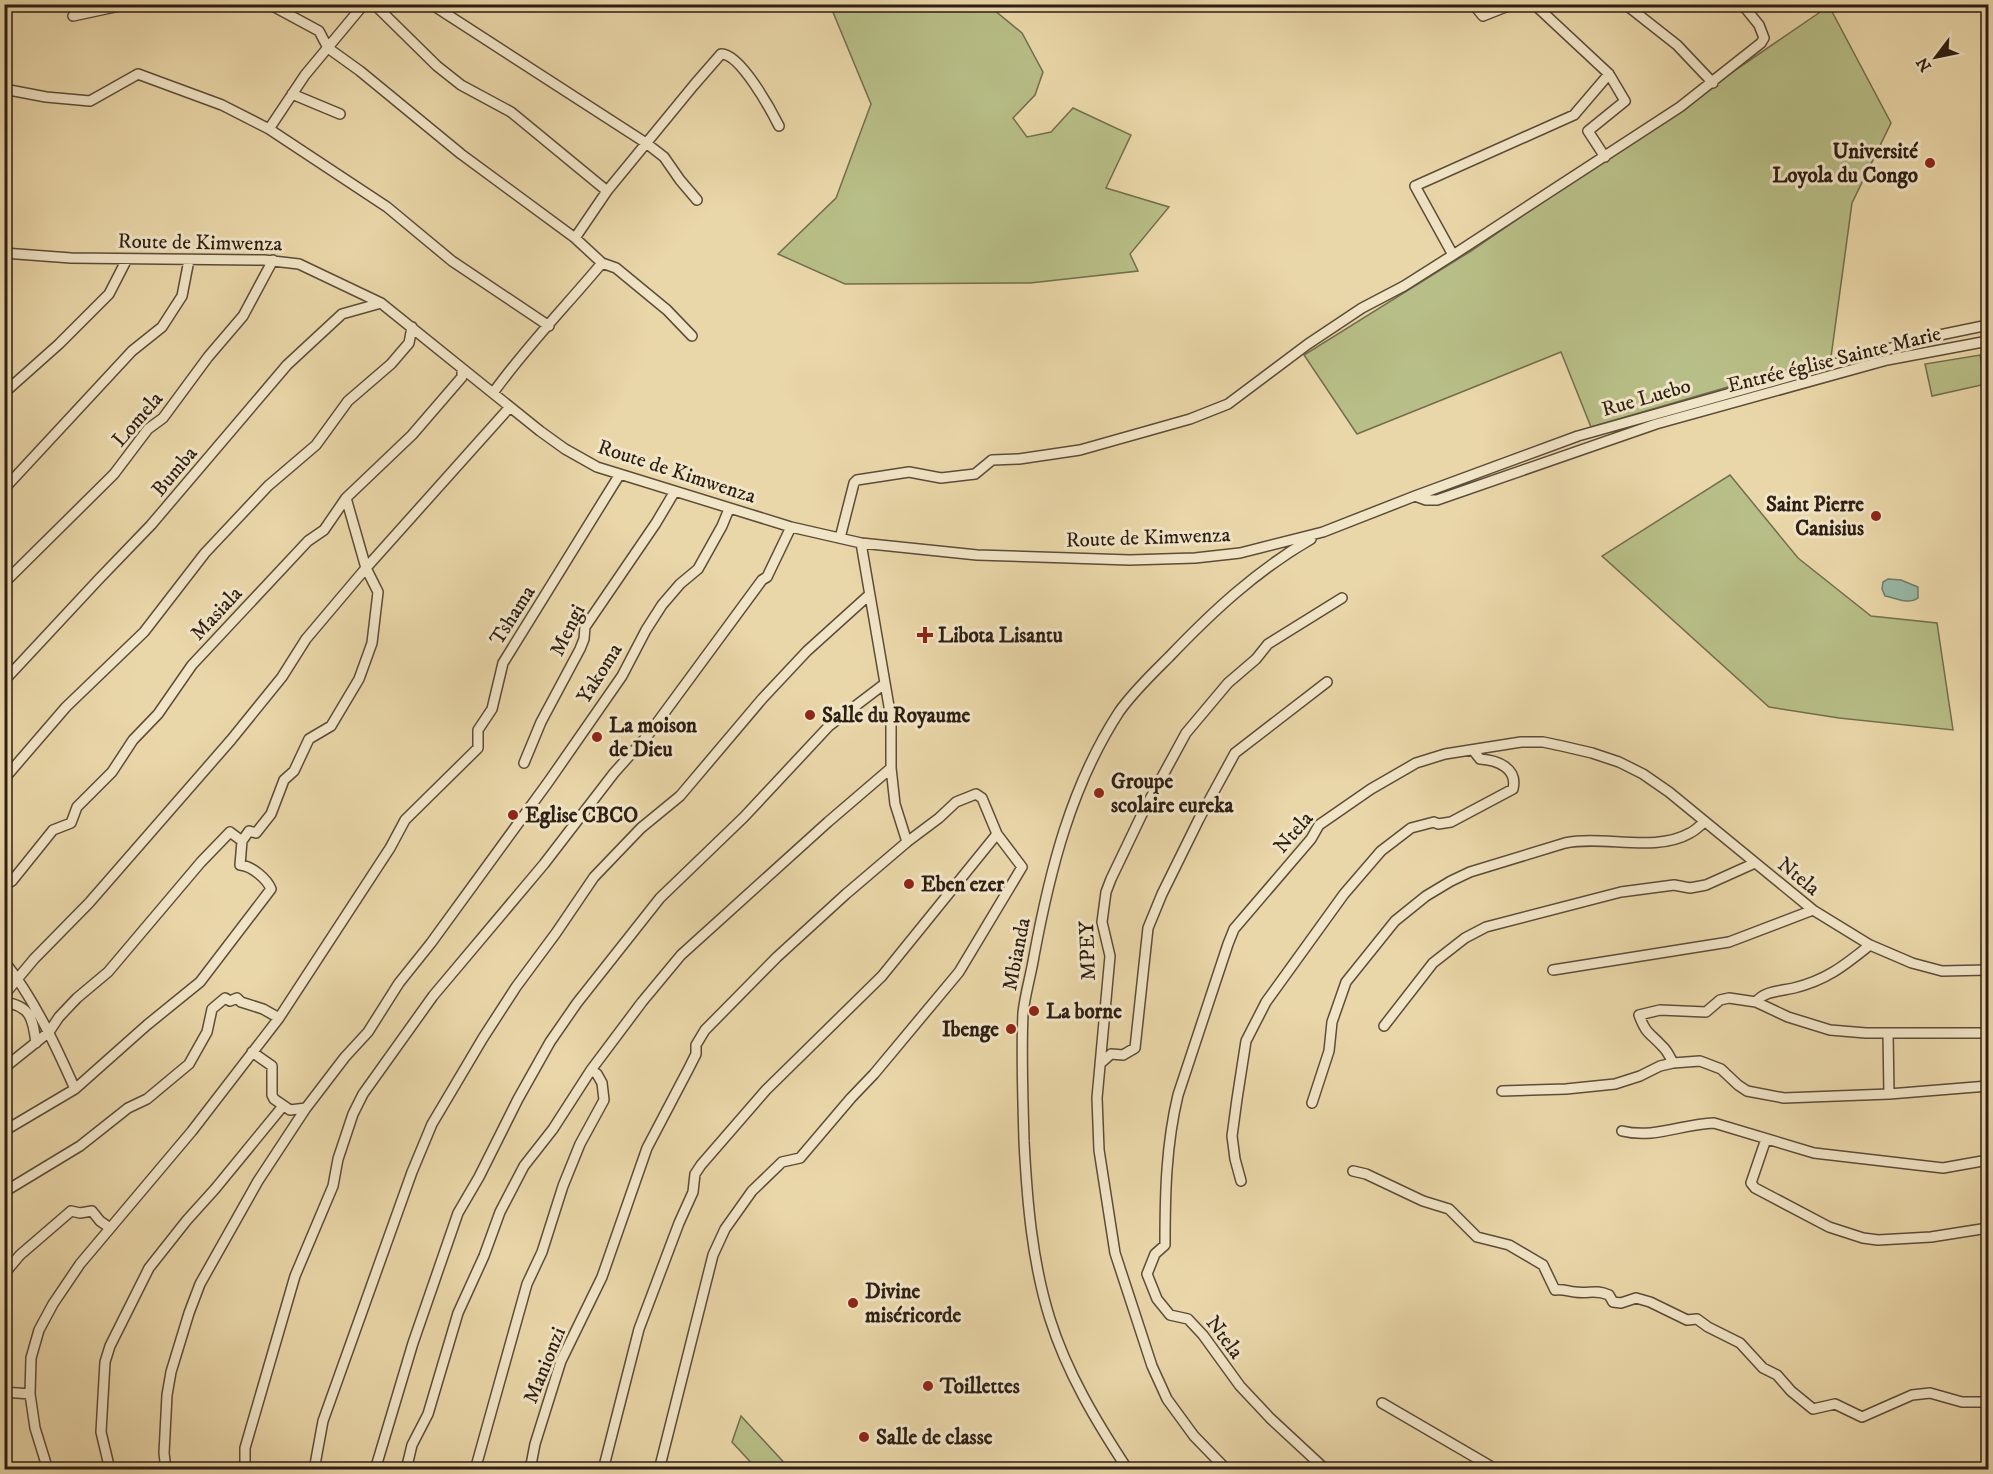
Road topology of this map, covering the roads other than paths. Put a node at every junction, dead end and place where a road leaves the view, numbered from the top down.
1 (129, 4) edge
2 (269, 4) edge
3 (364, 4) edge
4 (374, 4) edge
5 (431, 4) edge
6 (1473, 4) edge
7 (1513, 4) edge
8 (1534, 4) edge
9 (1625, 4) edge
10 (1742, 4) edge
11 (74, 16) dead end
12 (328, 48) junction
13 (1609, 74) junction
14 (1713, 83) junction
15 (4, 89) edge
16 (292, 94) junction
17 (340, 114) dead end
18 (1574, 115) junction
19 (779, 126) dead end
20 (269, 129) junction
21 (1588, 131) junction
22 (646, 143) junction
23 (1605, 157) junction
24 (607, 191) junction
25 (697, 200) dead end
26 (575, 238) junction
27 (4, 253) edge
28 (1453, 255) junction
29 (127, 259) junction
30 (189, 260) junction
31 (273, 260) junction
32 (602, 263) junction
33 (381, 303) junction
34 (1989, 325) edge
35 (549, 326) junction
36 (412, 327) junction
37 (692, 336) dead end
38 (1989, 341) edge
39 (462, 369) junction
40 (4, 393) edge
41 (493, 393) junction
42 (509, 408) junction
43 (620, 474) junction
44 (4, 489) edge
45 (675, 491) junction
46 (1415, 496) junction
47 (346, 498) junction
48 (729, 508) junction
49 (791, 527) junction
50 (1323, 532) junction
51 (840, 538) junction
52 (861, 543) junction
53 (366, 568) junction
54 (4, 583) edge
55 (869, 596) junction
56 (1342, 598) dead end
57 (4, 681) edge
58 (1327, 682) dead end
59 (883, 685) junction
60 (1473, 750) junction
61 (524, 764) dead end
62 (891, 768) junction
63 (4, 779) edge
64 (1705, 822) junction
65 (997, 834) junction
66 (242, 841) junction
67 (907, 842) junction
68 (1755, 863) junction
69 (4, 886) edge
70 (1813, 910) junction
71 (1870, 945) junction
72 (4, 961) edge
73 (1553, 970) dead end
74 (1989, 970) edge
75 (17, 979) junction
76 (4, 995) edge
77 (4, 1002) edge
78 (1756, 1002) junction
79 (279, 1018) junction
80 (1384, 1026) dead end
81 (49, 1032) junction
82 (1888, 1033) junction
83 (1989, 1033) edge
84 (36, 1042) junction
85 (252, 1052) junction
86 (1101, 1063) junction
87 (1673, 1063) junction
88 (4, 1068) edge
89 (591, 1070) junction
90 (1989, 1086) edge
91 (75, 1089) junction
92 (1502, 1091) dead end
93 (1889, 1094) junction
94 (1312, 1104) dead end
95 (283, 1106) junction
96 (306, 1108) junction
97 (4, 1131) edge
98 (1622, 1131) dead end
99 (1766, 1139) junction
100 (1989, 1160) edge
101 (1353, 1171) dead end
102 (1241, 1181) dead end
103 (4, 1192) edge
104 (110, 1228) junction
105 (1989, 1228) edge
106 (4, 1274) edge
107 (4, 1392) edge
108 (30, 1394) junction
109 (1989, 1402) edge
110 (1382, 1403) dead end
111 (48, 1470) edge
112 (110, 1470) edge
113 (166, 1470) edge
114 (245, 1470) edge
115 (314, 1470) edge
116 (375, 1470) edge
117 (406, 1470) edge
118 (475, 1470) edge
119 (530, 1470) edge
120 (603, 1470) edge
121 (659, 1470) edge
122 (1128, 1470) edge
123 (1227, 1470) edge
124 (1326, 1470) edge
125 (1497, 1470) edge

1 - 11 street
2 - 12 street
3 - 12 street
4 - 24 street
5 - 22 street
6 - 7 street
8 - 13 street
9 - 14 street
10 - 14 street
12 - 16 street
12 - 26 street
13 - 18 street
13 - 21 street
14 - 23 street
15 - 20 street
16 - 17 street
16 - 20 street
18 - 21 street
18 - 28 street
19 - 22 street
20 - 35 street
21 - 23 street
22 - 24 street
22 - 25 street
23 - 28 street
24 - 26 street
26 - 32 street
27 - 29 street, Route de Kimwenza
28 - 51 street
29 - 30 street, Route de Kimwenza
29 - 40 street
30 - 31 street, Route de Kimwenza
30 - 44 street
31 - 33 street, Route de Kimwenza
31 - 54 street, Lomela
32 - 35 street
32 - 37 street
33 - 36 street, Route de Kimwenza
33 - 57 street, Bumba
34 - 46 street, Rue Luebo
35 - 41 street
36 - 39 street, Route de Kimwenza
36 - 63 street
38 - 46 street, Entrée église Sainte Marie
39 - 41 street, Route de Kimwenza
39 - 47 street, Masiala
41 - 42 street, Route de Kimwenza
42 - 43 street, Route de Kimwenza
42 - 53 street
43 - 45 street, Route de Kimwenza
43 - 79 street, Tshama
45 - 48 street, Route de Kimwenza
45 - 61 street, Mengi
46 - 50 street, Rue Luebo
47 - 53 street
47 - 69 street, Masiala
48 - 49 street, Route de Kimwenza
48 - 96 street, Yakoma
49 - 51 street, Route de Kimwenza
49 - 114 street
50 - 52 street, Route de Kimwenza
50 - 122 street, Mbianda
51 - 52 street, Route de Kimwenza
52 - 55 street
53 - 66 street
53 - 75 street
55 - 59 street
55 - 115 street
56 - 86 street, MPEY
58 - 86 street
59 - 62 street
59 - 116 street
60 - 64 street, Ntela
60 - 102 street
60 - 124 street, Ntela
62 - 67 street
62 - 89 street
64 - 68 street, Ntela
64 - 94 street
65 - 67 street, Manionzi
65 - 120 street
65 - 121 street
66 - 81 street
66 - 91 street
67 - 119 street, Manionzi
68 - 70 street, Ntela
68 - 80 street
70 - 71 street, Ntela
70 - 73 street
71 - 74 street, Ntela
71 - 78 street
72 - 75 street
75 - 76 street
75 - 81 street
77 - 84 street
78 - 82 street
78 - 87 street
79 - 85 street, Tshama
79 - 103 street
81 - 84 street
81 - 91 street
82 - 83 street
82 - 93 street
84 - 88 street
85 - 95 street
85 - 104 street, Tshama
86 - 123 street, MPEY
87 - 92 street
87 - 93 street
89 - 117 street
89 - 118 street
90 - 93 street
91 - 97 street
95 - 96 street
95 - 112 street
96 - 113 street, Yakoma
98 - 99 street
99 - 100 street
99 - 105 street
101 - 109 street
104 - 106 street
104 - 108 street, Tshama
107 - 108 street
108 - 111 street, Tshama
110 - 125 street

